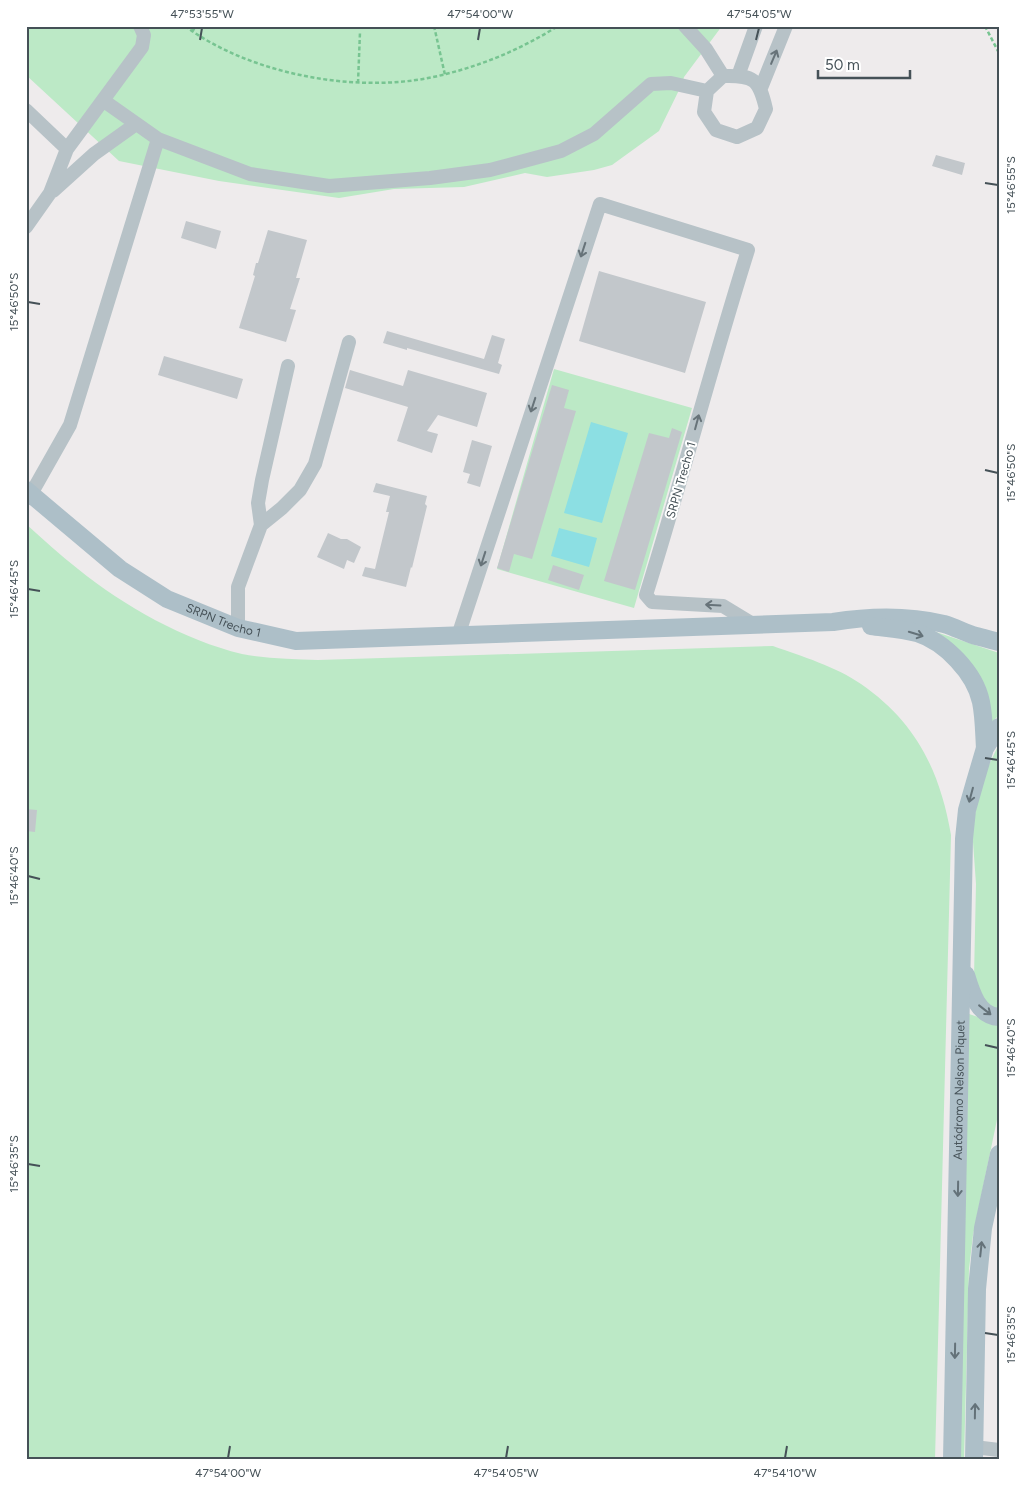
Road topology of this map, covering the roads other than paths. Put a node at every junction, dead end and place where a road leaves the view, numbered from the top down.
1 (140, 26) edge
2 (684, 26) edge
3 (756, 26) edge
4 (786, 26) edge
5 (723, 76) junction
6 (738, 76) junction
7 (761, 88) junction
8 (707, 91) junction
9 (104, 101) junction
10 (26, 110) edge
11 (136, 124) junction
12 (158, 139) junction
13 (67, 149) junction
14 (50, 193) junction
15 (26, 227) edge
16 (349, 342) dead end
17 (288, 366) dead end
18 (28, 495) edge
19 (261, 525) junction
20 (833, 622) junction
21 (756, 626) junction
22 (238, 628) junction
23 (458, 636) junction
24 (999, 642) edge
25 (999, 727) edge
26 (985, 748) junction
27 (962, 965) junction
28 (999, 1017) edge
29 (999, 1154) edge
30 (993, 1204) edge
31 (999, 1450) edge
32 (974, 1453) edge
33 (952, 1460) edge

1 - 9 lane
2 - 5 lane
3 - 6 lane
7 -> 4 lane
5 - 6 lane
5 - 8 lane
6 - 7 lane
7 - 8 lane
8 - 12 lane
9 - 11 lane
9 - 13 lane
10 - 13 lane
11 - 12 lane
11 - 14 lane
12 - 18 lane
13 - 14 lane
14 - 15 lane
16 - 19 lane
17 - 19 lane
18 - 22 main road, SRPN Trecho 1
19 - 22 lane
20 - 21 main road, SRPN Trecho 1
20 - 24 main road, SRPN Trecho 1
20 -> 26 main road, SRPN Trecho 1
21 - 23 main road, SRPN Trecho 1
21 -> 23 lane, SRPN Trecho 1
22 - 23 main road, SRPN Trecho 1
25 - 26 main road, Autódromo Nelson Piquet
26 -> 27 main road, Autódromo Nelson Piquet
27 -> 28 main road
27 -> 33 main road, Autódromo Nelson Piquet
29 - 30 main road
32 -> 30 main road
31 - 32 lane

